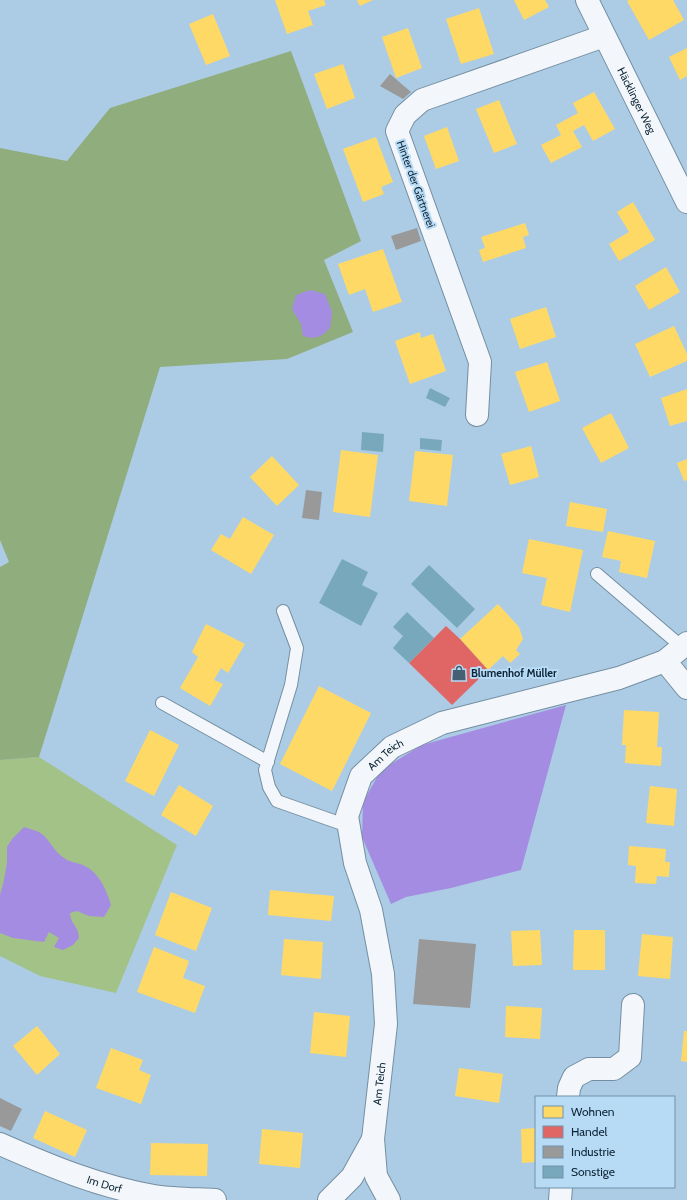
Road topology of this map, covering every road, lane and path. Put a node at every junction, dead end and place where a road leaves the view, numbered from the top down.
1 (587, 0) edge
2 (604, 36) junction
3 (687, 202) edge
4 (477, 416) dead end
5 (597, 574) dead end
6 (283, 611) dead end
7 (685, 645) edge
8 (665, 661) junction
9 (687, 688) edge
10 (162, 703) dead end
11 (268, 762) junction
12 (348, 826) junction
13 (633, 1005) dead end
14 (568, 1096) edge
15 (373, 1139) junction
16 (0, 1144) edge
17 (561, 1188) edge
18 (154, 1198) edge
19 (215, 1200) edge
20 (329, 1200) edge
21 (389, 1200) edge
22 (560, 1200) edge

1 - 2 street, Häcklinger Weg
2 - 3 street, Häcklinger Weg
2 - 4 street, Hinter der Gärtnerei
5 - 7 lane
6 - 11 lane
7 - 8 street
8 - 9 street
8 - 12 street, Am Teich
10 - 11 lane
11 - 12 lane
12 - 15 street, Am Teich
13 - 14 street
15 - 20 street, Am Teich
15 - 21 street, Am Teich
16 - 18 street, Im Dorf
17 - 22 street
18 - 19 street, Im Dorf

